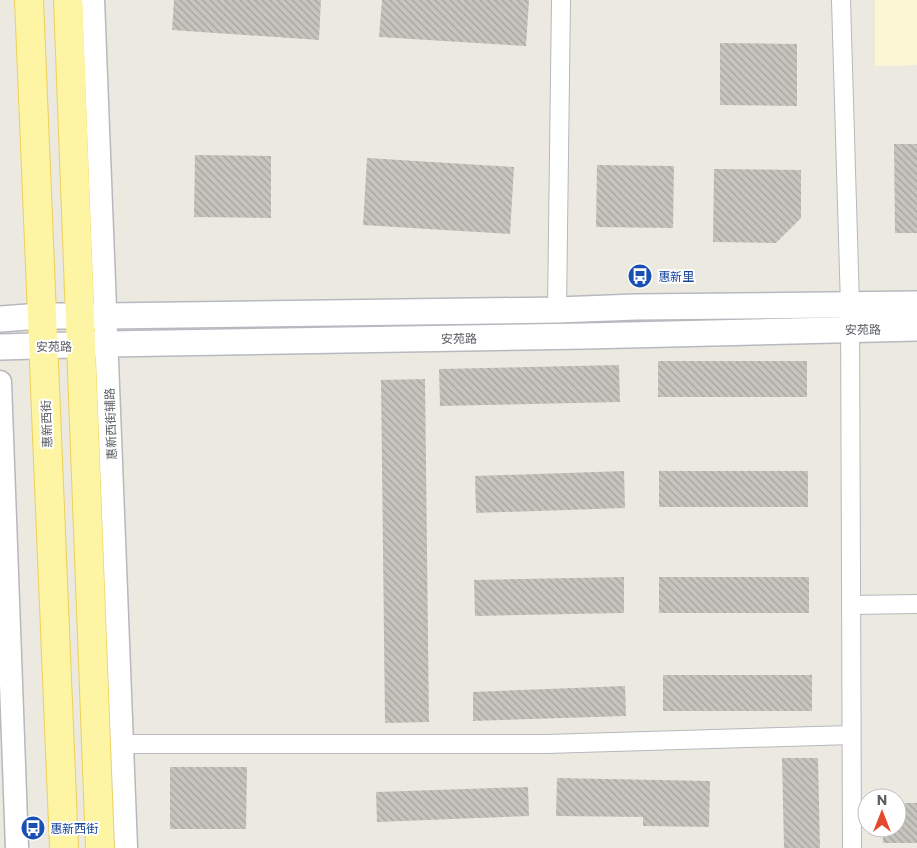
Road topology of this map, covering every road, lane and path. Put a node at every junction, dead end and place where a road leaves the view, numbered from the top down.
1 (29, 0) edge
2 (68, 0) edge
3 (93, 0) edge
4 (560, 0) edge
5 (841, 0) edge
6 (917, 304) edge
7 (557, 310) junction
8 (41, 316) junction
9 (93, 317) junction
10 (850, 317) junction
11 (0, 319) edge
12 (917, 328) edge
13 (94, 345) junction
14 (42, 346) junction
15 (0, 347) edge
16 (0, 382) edge
17 (851, 604) junction
18 (917, 604) edge
19 (851, 735) junction
20 (122, 744) junction
21 (17, 848) edge
22 (64, 848) edge
23 (100, 848) edge
24 (126, 848) edge
25 (852, 848) edge

1 - 8 main road, 惠新西街
2 - 9 main road
3 - 9 street
4 - 7 street
5 - 10 street
6 - 10 main road, 安苑路
7 - 9 main road, 安苑路
7 - 10 main road, 安苑路
8 - 9 main road, 安苑路
8 - 11 main road, 安苑路
8 - 14 main road, 惠新西街
9 - 13 main road
10 - 12 main road, 安苑路
10 - 13 main road, 安苑路
10 - 17 street
13 - 14 main road, 安苑路
13 - 20 street, 惠新西街辅路
13 - 23 main road
14 - 15 main road, 安苑路
14 - 22 main road, 惠新西街
16 - 21 street
17 - 18 street
17 - 19 street
19 - 20 street
19 - 25 street
20 - 24 street, 惠新西街辅路

